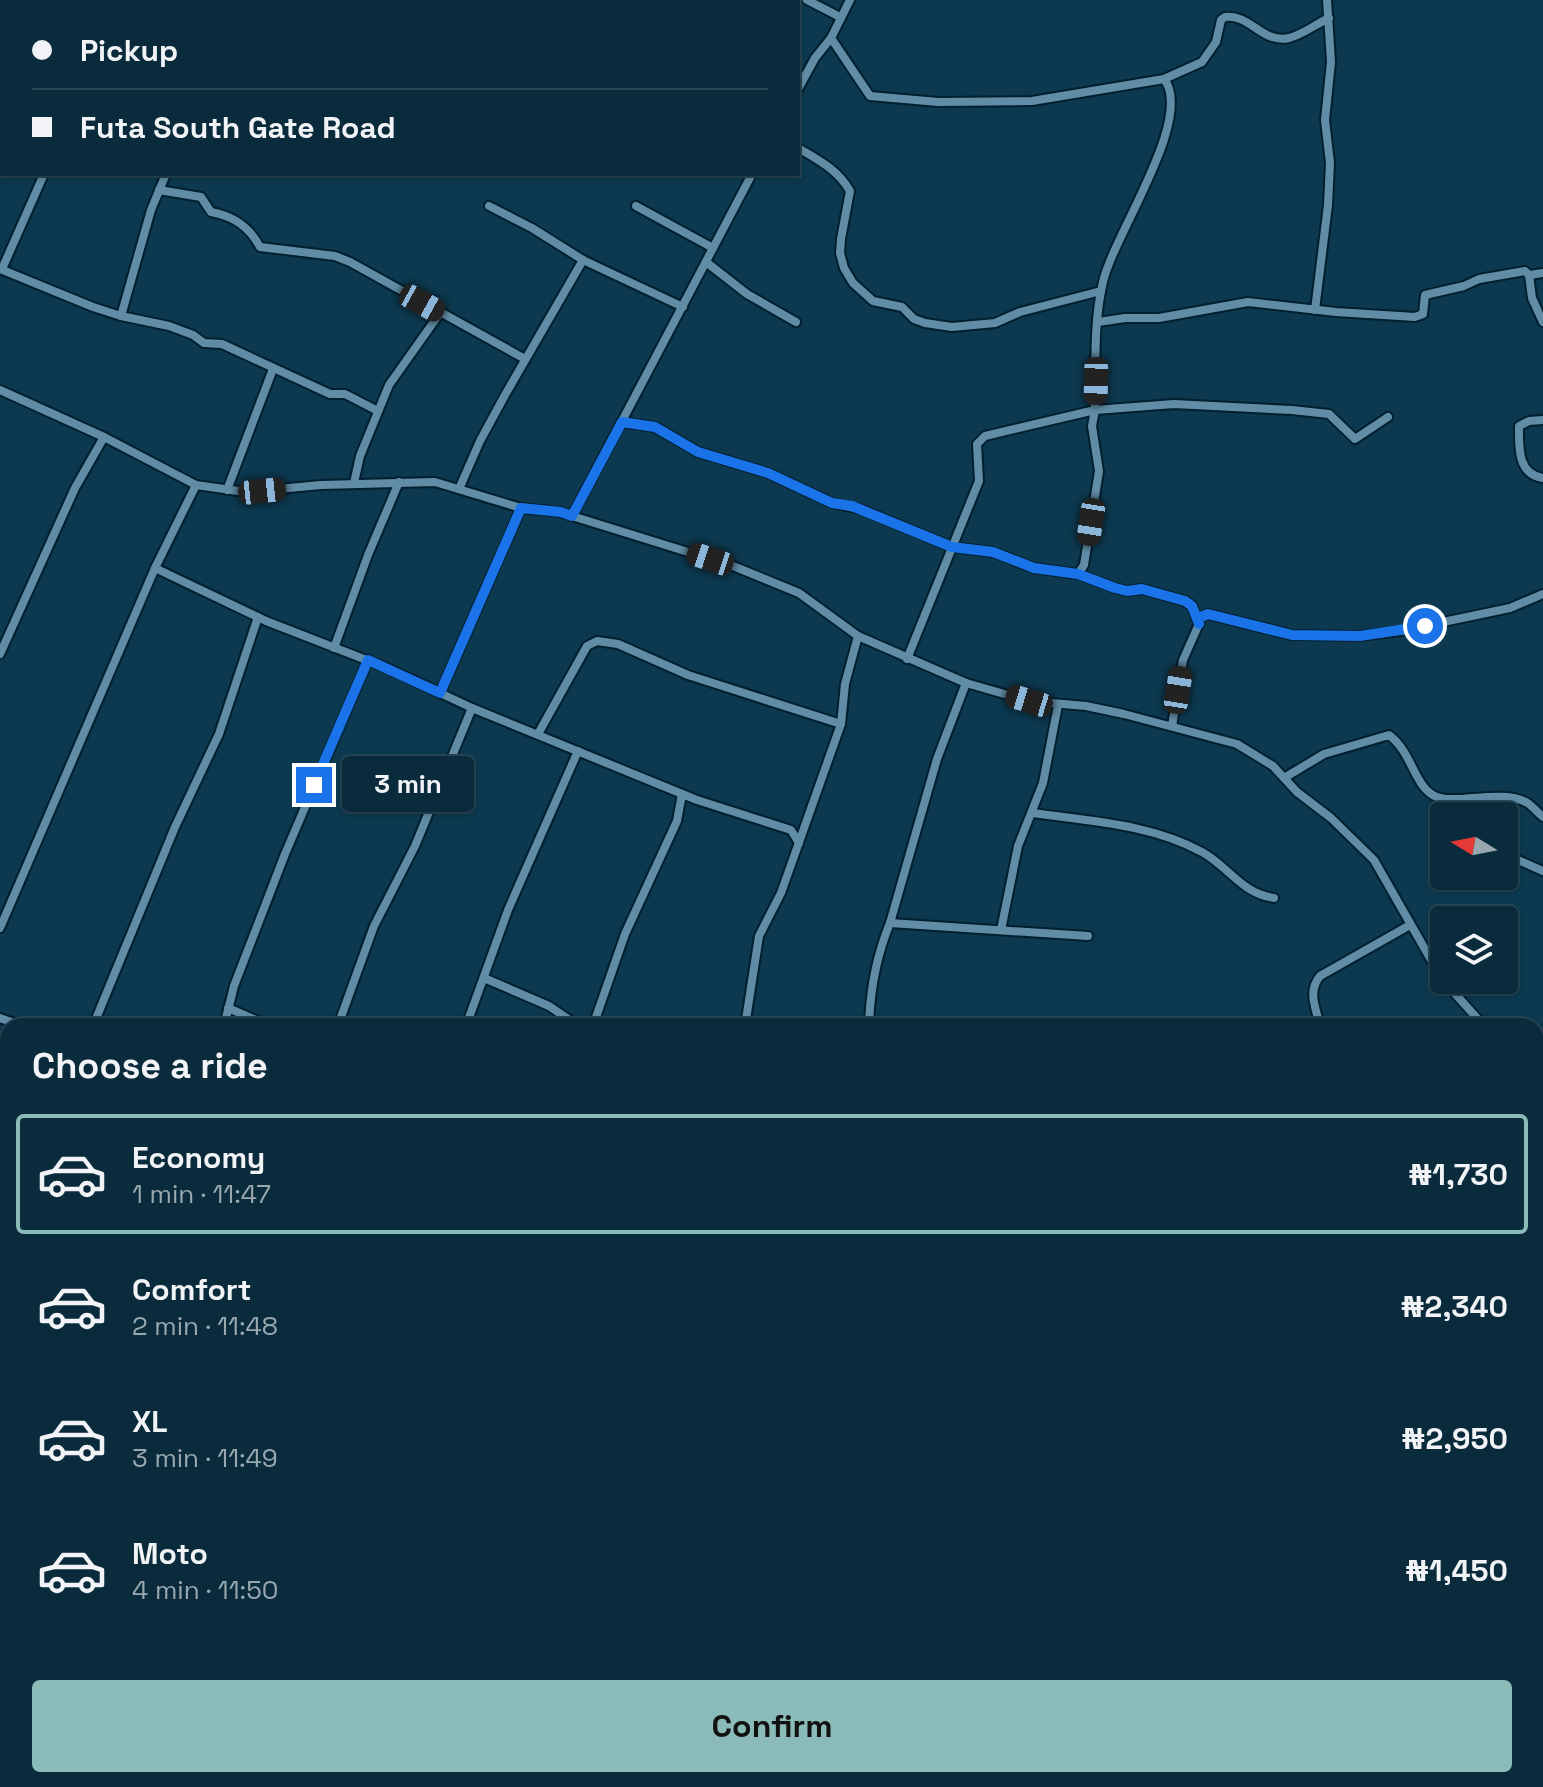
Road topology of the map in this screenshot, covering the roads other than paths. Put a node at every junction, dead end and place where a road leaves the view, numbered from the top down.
1 (807, 0) edge
2 (850, 0) edge
3 (1327, 0) edge
4 (840, 17) junction
5 (1329, 18) junction
6 (831, 38) junction
7 (1164, 79) junction
8 (800, 85) edge
9 (800, 149) edge
10 (43, 176) edge
11 (165, 176) edge
12 (751, 176) edge
13 (159, 190) junction
14 (489, 206) dead end
15 (636, 206) dead end
16 (713, 248) junction
17 (583, 260) junction
18 (706, 262) junction
19 (1, 269) edge
20 (1543, 273) edge
21 (1529, 275) junction
22 (1101, 291) junction
23 (683, 307) junction
24 (1315, 310) junction
25 (440, 313) junction
26 (121, 316) junction
27 (796, 322) dead end
28 (1098, 322) junction
29 (1543, 322) edge
30 (525, 359) junction
31 (273, 369) junction
32 (0, 390) edge
33 (1095, 410) junction
34 (378, 411) junction
35 (1388, 417) dead end
36 (1543, 420) edge
37 (622, 422) junction
38 (104, 437) junction
39 (1543, 478) edge
40 (399, 482) junction
41 (354, 483) junction
42 (196, 485) junction
43 (459, 489) junction
44 (227, 490) junction
45 (521, 508) junction
46 (572, 516) junction
47 (952, 547) junction
48 (155, 568) junction
49 (1078, 574) junction
50 (1543, 594) edge
51 (258, 617) junction
52 (1199, 624) junction
53 (858, 636) junction
54 (334, 648) junction
55 (0, 654) edge
56 (907, 659) junction
57 (368, 660) junction
58 (966, 683) junction
59 (440, 693) junction
60 (1058, 705) junction
61 (472, 708) junction
62 (841, 724) junction
63 (1172, 726) junction
64 (538, 734) junction
65 (578, 751) junction
66 (1284, 778) junction
67 (682, 794) junction
68 (1033, 813) junction
69 (1543, 817) edge
70 (806, 821) junction
71 (791, 830) junction
72 (799, 843) junction
73 (1518, 860) edge
74 (1543, 871) edge
75 (1274, 898) dead end
76 (3, 913) edge
77 (890, 923) junction
78 (1410, 925) junction
79 (0, 928) edge
80 (1001, 930) junction
81 (1088, 936) dead end
82 (484, 978) junction
83 (228, 1008) junction
84 (96, 1018) edge
85 (226, 1018) edge
86 (251, 1018) edge
87 (343, 1018) edge
88 (469, 1018) edge
89 (567, 1018) edge
90 (596, 1018) edge
91 (746, 1018) edge
92 (870, 1018) edge
93 (1318, 1018) edge
94 (1477, 1018) edge

1 - 4 street
2 - 4 street
3 - 5 street
4 - 6 street
5 - 7 street
5 - 24 street
6 - 7 street
6 - 8 street
7 - 22 street
9 - 22 street
10 - 19 street
11 - 13 street
12 - 16 street
13 - 25 street
13 - 26 street
14 - 17 street
15 - 16 street
16 - 18 street
17 - 23 street
17 - 30 street
18 - 23 street
18 - 27 street
19 - 26 street
20 - 21 street
21 - 24 street
21 - 29 street
22 - 28 street
23 - 37 street
24 - 28 street
25 - 30 street
25 - 34 street
26 - 31 street
28 - 33 street
30 - 43 street
31 - 34 street
31 - 44 street
32 - 38 street
33 - 35 street
33 - 47 street
33 - 49 street
34 - 41 street
36 - 39 street
37 - 46 street
37 - 47 street
38 - 42 street
38 - 55 street
40 - 41 street
40 - 43 street
40 - 54 street
41 - 44 street
42 - 44 street
42 - 48 street
43 - 45 street
45 - 46 street
45 - 59 street
46 - 53 street
47 - 49 street
47 - 56 street
48 - 51 street
48 - 76 street
49 - 52 street
50 - 52 street
51 - 54 street
51 - 84 street
52 - 63 street
53 - 56 street
53 - 62 street
54 - 57 street
56 - 58 street
57 - 59 street
57 - 83 street
58 - 60 street
58 - 77 street
59 - 61 street
60 - 63 street
60 - 68 street
61 - 64 street
61 - 87 street
62 - 64 street
62 - 70 street
63 - 66 street
64 - 65 street
65 - 67 street
65 - 82 street
66 - 69 street
66 - 78 street
67 - 71 street
67 - 90 street
68 - 75 street
68 - 80 street
70 - 71 street
70 - 72 street
71 - 72 street
72 - 91 street
73 - 74 street
76 - 79 street
77 - 80 street
77 - 92 street
78 - 93 street
78 - 94 street
80 - 81 street
82 - 88 street
82 - 89 street
83 - 85 street
83 - 86 street

